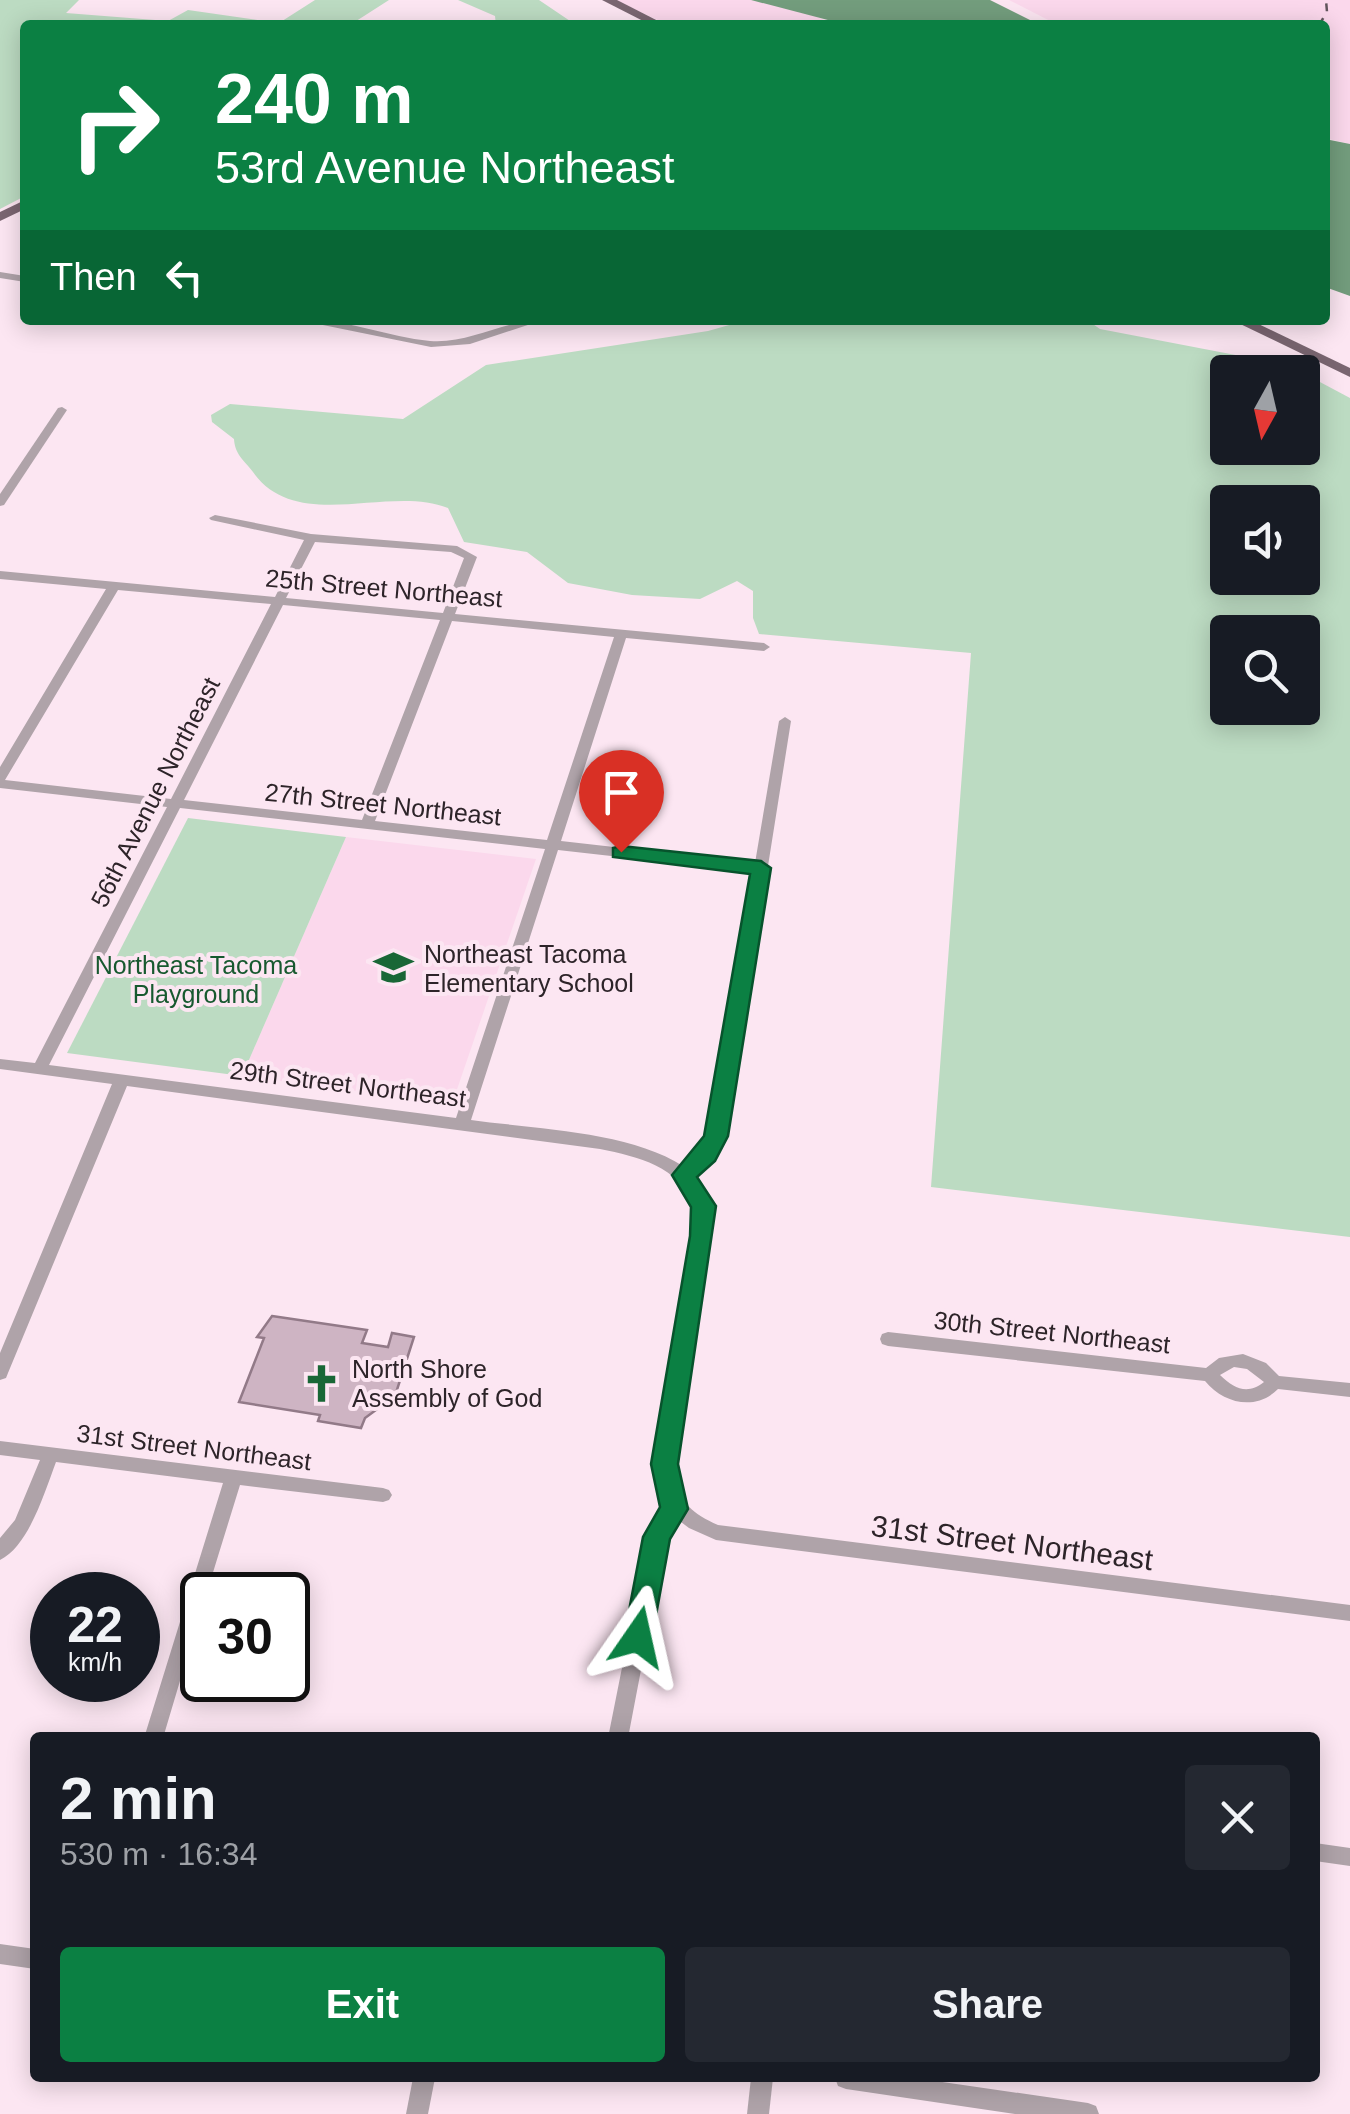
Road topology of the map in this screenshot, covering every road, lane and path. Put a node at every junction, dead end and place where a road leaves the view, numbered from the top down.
1 (597, 0) edge
2 (608, 0) edge
3 (638, 20) edge
4 (650, 20) edge
5 (337, 325) edge
6 (521, 325) edge
7 (1250, 325) edge
8 (1350, 373) edge
9 (62, 410) dead end
10 (0, 503) edge
11 (215, 518) dead end
12 (311, 538) junction
13 (0, 575) edge
14 (116, 584) junction
15 (279, 602) junction
16 (450, 618) junction
17 (622, 634) junction
18 (764, 646) dead end
19 (784, 721) dead end
20 (0, 781) edge
21 (178, 804) junction
22 (366, 826) junction
23 (554, 845) junction
24 (761, 868) junction
25 (0, 1064) edge
26 (40, 1068) junction
27 (122, 1079) junction
28 (462, 1124) junction
29 (684, 1175) junction
30 (888, 1339) dead end
31 (0, 1373) edge
32 (1210, 1375) junction
33 (1274, 1382) junction
34 (1350, 1390) edge
35 (0, 1448) edge
36 (51, 1454) junction
37 (232, 1478) junction
38 (382, 1495) dead end
39 (674, 1509) junction
40 (0, 1552) edge
41 (207, 1572) edge
42 (1350, 1614) edge
43 (180, 1656) edge
44 (154, 1732) edge
45 (619, 1732) edge
46 (1320, 1853) edge
47 (1350, 1857) edge
48 (0, 1954) edge
49 (30, 1959) edge
50 (423, 2082) edge
51 (762, 2082) edge
52 (873, 2082) edge
53 (416, 2114) edge
54 (758, 2114) edge
55 (1088, 2114) edge

1 - 3 main road
2 - 4 main road
5 - 6 street
7 - 8 main road
9 - 10 street
11 - 12 street
12 - 15 street, 56th Avenue Northeast
12 - 16 street
13 - 14 street, 25th Street Northeast
14 - 15 street, 25th Street Northeast
14 - 20 street
15 - 16 street, 25th Street Northeast
15 - 21 street, 56th Avenue Northeast
16 - 17 street, 25th Street Northeast
16 - 22 street
17 - 18 street, 25th Street Northeast
17 - 23 street
19 - 24 street
20 - 21 street, 27th Street Northeast
21 - 22 street, 27th Street Northeast
21 - 26 street, 56th Avenue Northeast
22 - 23 street, 27th Street Northeast
23 - 24 street, 27th Street Northeast
23 - 28 street
24 - 29 street
25 - 26 street, 29th Street Northeast
26 - 27 street, 29th Street Northeast
27 - 28 street, 29th Street Northeast
27 - 31 street
28 - 29 street, 29th Street Northeast
29 - 39 street
30 - 32 street, 30th Street Northeast
32 - 33 street, 30th Street Northeast
32 - 33 street, 30th Street Northeast
33 - 34 street, 30th Street Northeast
35 - 36 street, 31st Street Northeast
36 - 37 street, 31st Street Northeast
36 - 40 street
37 - 38 street, 31st Street Northeast
37 - 41 street
39 - 42 street, 31st Street Northeast
39 - 45 street
43 - 44 street
46 - 47 street
48 - 49 street
50 - 53 street
51 - 54 street
52 - 55 street

